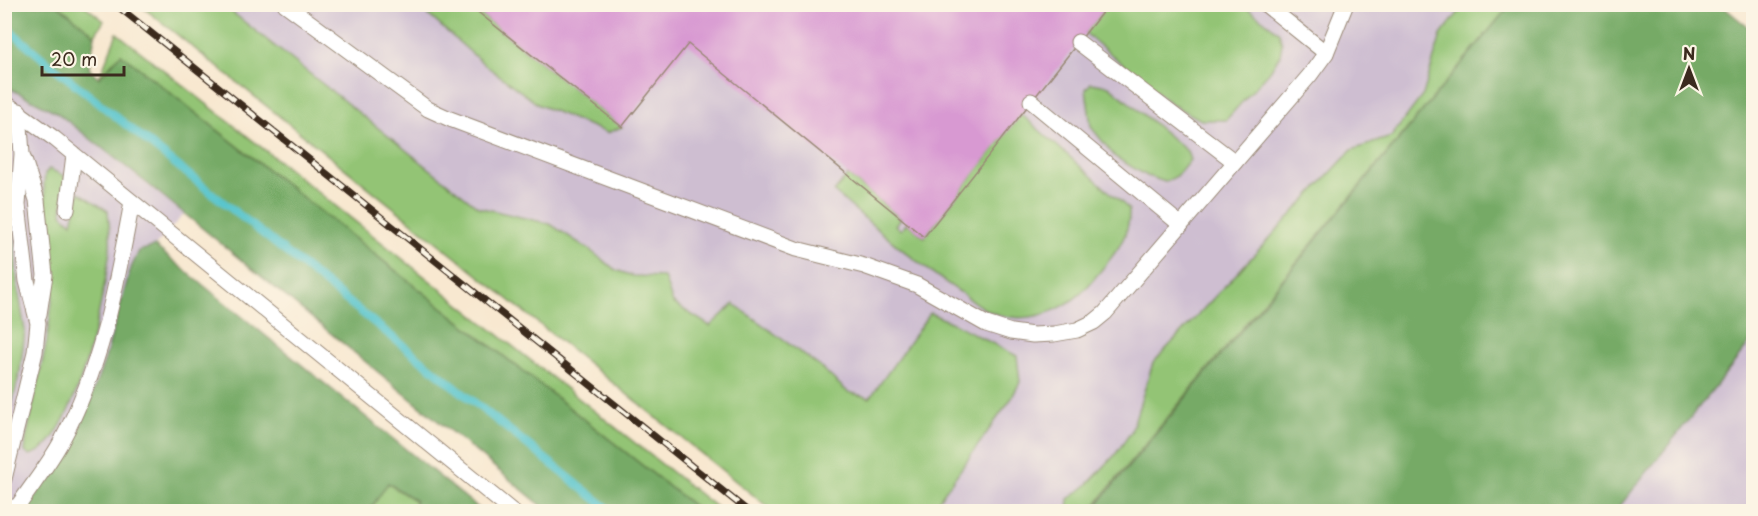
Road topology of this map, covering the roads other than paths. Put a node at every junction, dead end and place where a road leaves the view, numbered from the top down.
1 (285, 4) edge
2 (1265, 4) edge
3 (1346, 4) edge
4 (1078, 42) dead end
5 (1326, 52) junction
6 (1031, 101) dead end
7 (4, 102) edge
8 (18, 111) junction
9 (4, 128) edge
10 (74, 155) junction
11 (1235, 162) junction
12 (132, 202) junction
13 (67, 210) dead end
14 (1181, 225) junction
15 (4, 479) edge
16 (4, 509) edge
17 (513, 512) edge

1 - 14 lane
2 - 5 lane
3 - 5 lane
4 - 11 lane
5 - 11 lane
6 - 14 lane
7 - 8 lane
8 - 9 lane
8 - 10 lane
8 - 15 lane
10 - 12 lane
10 - 13 lane
11 - 14 lane
12 - 16 lane
12 - 17 lane

